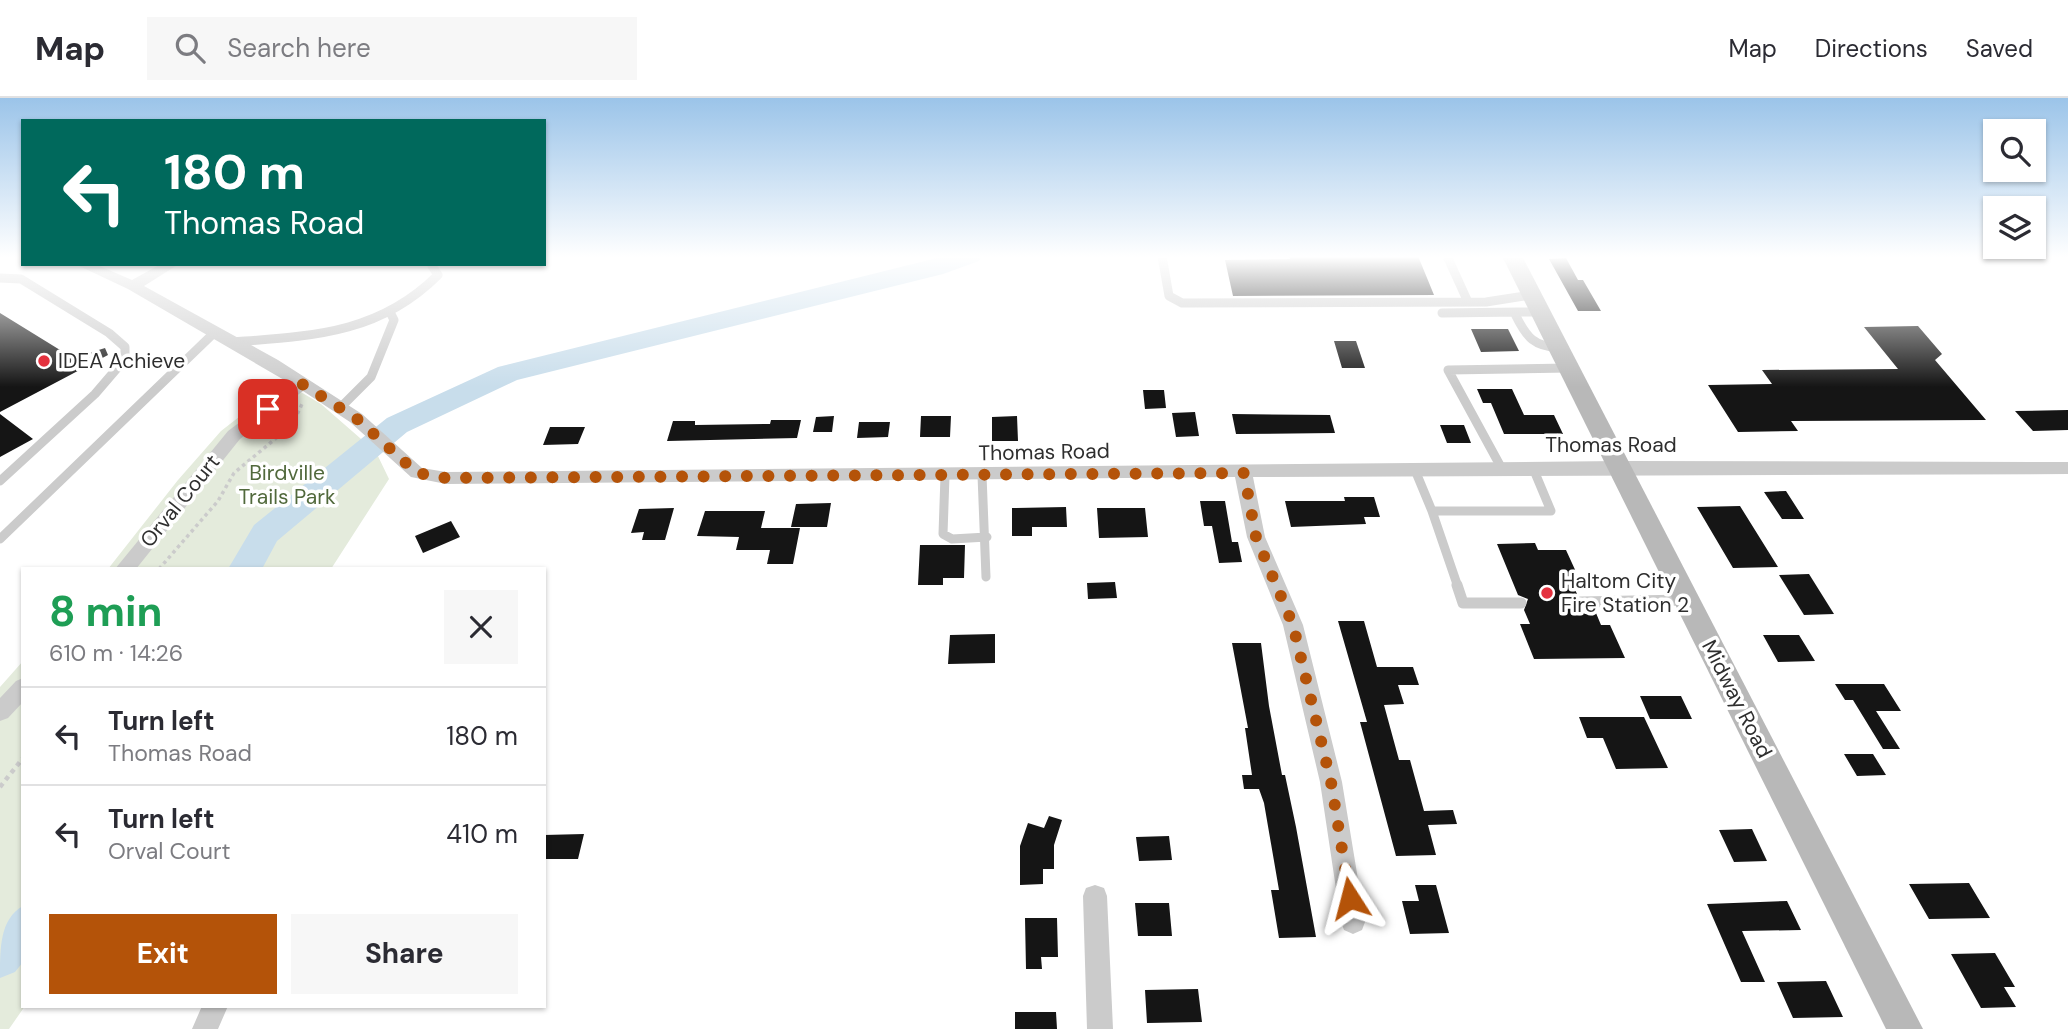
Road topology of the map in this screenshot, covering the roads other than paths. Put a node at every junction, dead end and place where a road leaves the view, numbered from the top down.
1 (54, 299) edge
2 (157, 299) edge
3 (412, 299) edge
4 (1175, 299) edge
5 (1528, 299) edge
6 (1468, 302) joint
7 (1530, 306) junction
8 (390, 312) junction
9 (1442, 313) dead end
10 (215, 332) junction
11 (232, 342) junction
12 (1564, 358) junction
13 (302, 384) junction
14 (340, 408) junction
15 (1620, 467) junction
16 (1533, 468) junction
17 (2068, 468) edge
18 (1502, 469) junction
19 (1415, 470) junction
20 (1244, 473) junction
21 (982, 475) junction
22 (946, 476) junction
23 (0, 481) edge
24 (1432, 511) junction
25 (987, 537) junction
26 (0, 539) edge
27 (127, 567) edge
28 (986, 577) dead end
29 (1687, 600) junction
30 (1580, 602) dead end
31 (1521, 603) dead end
32 (21, 689) edge
33 (0, 712) edge
34 (1095, 896) dead end
35 (1353, 922) dead end
36 (214, 1008) edge
37 (205, 1029) edge
38 (1100, 1029) edge
39 (1905, 1029) edge

1 - 23 lane
2 - 10 street, Thomas Road
3 - 8 lane
4 - 6 lane
5 - 7 main road, Midway Road
6 - 7 lane
7 - 9 lane
7 - 12 main road, Midway Road
8 - 11 lane
8 - 14 lane
10 - 11 street, Thomas Road
10 - 26 lane
11 - 13 street, Thomas Road
12 - 15 main road, Midway Road
12 - 18 lane
13 - 14 street, Thomas Road
13 - 27 street, Orval Court
14 - 22 street, Thomas Road
15 - 16 street, Thomas Road
15 - 17 street, Thomas Road
15 - 29 main road, Midway Road
16 - 18 street, Thomas Road
16 - 24 lane
18 - 19 street, Thomas Road
19 - 20 street, Thomas Road
19 - 24 lane
20 - 21 street, Thomas Road
20 - 35 street
21 - 22 street, Thomas Road
21 - 25 lane
22 - 25 lane
24 - 31 lane
25 - 28 lane
29 - 30 lane
29 - 39 main road, Midway Road
32 - 33 street
34 - 38 street
36 - 37 street

